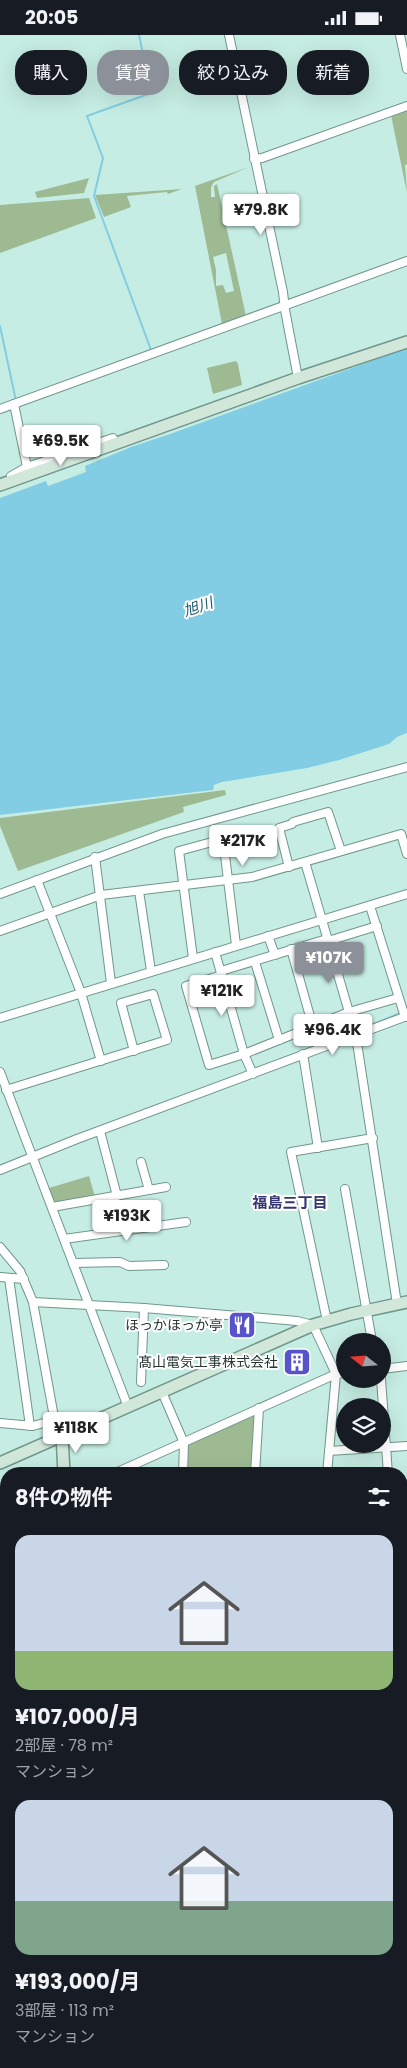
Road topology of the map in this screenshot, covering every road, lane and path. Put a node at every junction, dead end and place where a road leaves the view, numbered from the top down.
1 (229, 35) edge
2 (400, 35) edge
3 (407, 69) edge
4 (407, 106) edge
5 (256, 159) junction
6 (407, 261) edge
7 (286, 306) junction
8 (407, 341) edge
9 (298, 378) junction
10 (14, 407) junction
11 (0, 409) edge
12 (116, 444) junction
13 (27, 467) junction
14 (2, 482) edge
15 (407, 767) edge
16 (404, 836) edge
17 (341, 851) junction
18 (407, 854) edge
19 (95, 857) junction
20 (305, 862) junction
21 (289, 867) junction
22 (37, 880) junction
23 (228, 881) junction
24 (184, 886) junction
25 (139, 891) junction
26 (0, 894) edge
27 (407, 894) edge
28 (101, 895) junction
29 (371, 908) junction
30 (50, 913) junction
31 (323, 922) junction
32 (377, 926) junction
33 (0, 931) edge
34 (269, 938) junction
35 (328, 940) junction
36 (236, 945) junction
37 (290, 949) junction
38 (216, 954) junction
39 (275, 955) junction
40 (193, 958) junction
41 (255, 962) junction
42 (151, 971) junction
43 (221, 973) junction
44 (112, 983) junction
45 (81, 995) junction
46 (398, 998) junction
47 (349, 1012) junction
48 (406, 1016) edge
49 (0, 1018) edge
50 (313, 1027) junction
51 (356, 1036) junction
52 (279, 1040) junction
53 (134, 1051) junction
54 (244, 1054) junction
55 (303, 1054) junction
56 (101, 1061) junction
57 (0, 1072) edge
58 (252, 1072) junction
59 (5, 1092) edge
60 (100, 1131) junction
61 (373, 1138) junction
62 (318, 1148) junction
63 (33, 1156) junction
64 (141, 1162) dead end
65 (0, 1170) edge
66 (166, 1187) dead end
67 (345, 1189) dead end
68 (149, 1190) junction
69 (117, 1196) junction
70 (52, 1207) junction
71 (186, 1223) dead end
72 (64, 1239) junction
73 (0, 1247) edge
74 (4, 1257) edge
75 (73, 1263) junction
76 (164, 1265) dead end
77 (0, 1277) edge
78 (9, 1278) junction
79 (24, 1279) junction
80 (33, 1301) junction
81 (88, 1303) junction
82 (402, 1303) edge
83 (144, 1307) junction
84 (365, 1311) junction
85 (327, 1321) junction
86 (313, 1325) junction
87 (370, 1333) edge
88 (407, 1366) edge
89 (391, 1368) edge
90 (336, 1374) junction
91 (141, 1382) dead end
92 (162, 1391) junction
93 (128, 1407) junction
94 (259, 1408) junction
95 (0, 1423) edge
96 (53, 1425) junction
97 (30, 1426) junction
98 (60, 1435) junction
99 (184, 1443) junction
100 (407, 1446) edge
101 (391, 1447) edge
102 (329, 1451) junction
103 (336, 1451) edge
104 (387, 1453) edge
105 (0, 1463) edge
106 (63, 1467) edge
107 (129, 1467) edge
108 (183, 1467) edge
109 (255, 1467) edge
110 (328, 1467) edge
111 (388, 1467) edge

1 - 5 street
2 - 3 street
4 - 5 street
5 - 7 street
6 - 7 street
7 - 9 street
7 - 10 street
8 - 9 street
9 - 12 street
10 - 11 street
10 - 13 street
12 - 13 street
12 - 14 street
13 - 14 street
15 - 19 street
16 - 17 street
16 - 18 street
17 - 20 street
17 - 21 street
19 - 22 street
19 - 28 street
20 - 21 street
20 - 31 street
21 - 23 street
22 - 26 street
22 - 30 street
23 - 24 street
23 - 24 street
23 - 36 street
24 - 25 street
24 - 40 street
25 - 28 street
25 - 42 street
27 - 29 street
28 - 30 street
28 - 44 street
29 - 31 street
29 - 32 street
30 - 33 street
30 - 45 street
31 - 34 street
31 - 35 street
32 - 35 street
32 - 46 street
34 - 36 street
34 - 39 street
35 - 37 street
35 - 47 street
36 - 38 street
37 - 39 street
37 - 50 street
38 - 40 street
38 - 43 street
39 - 41 street
40 - 42 street
41 - 43 street
41 - 52 street
42 - 44 street
43 - 54 street
43 - 54 street
44 - 45 street
45 - 49 street
45 - 56 street
46 - 47 street
46 - 48 street
47 - 50 street
47 - 51 street
48 - 51 street
50 - 52 street
51 - 55 street
51 - 61 street
52 - 54 street
53 - 53 street
53 - 56 street
54 - 58 street
55 - 58 street
55 - 62 street
56 - 59 street
57 - 59 street
58 - 60 street
59 - 63 street
60 - 63 street
60 - 69 street
61 - 62 street
61 - 82 street
62 - 85 street
63 - 65 street
63 - 70 street
64 - 68 street
66 - 68 street
67 - 84 street
68 - 69 street
69 - 70 street
70 - 72 street
71 - 72 street
72 - 75 street
73 - 74 street
74 - 79 street
75 - 76 street
75 - 81 street
77 - 78 street
78 - 79 street
78 - 97 street
79 - 80 street
80 - 81 street
80 - 96 street
81 - 83 street
81 - 93 street
82 - 84 street
83 - 86 street
83 - 91 street
84 - 85 street
84 - 87 street
85 - 86 street
86 - 90 street
86 - 92 street
88 - 89 street
90 - 94 street
90 - 102 street
92 - 93 street
92 - 99 street
93 - 98 street
94 - 99 street
94 - 109 street
95 - 97 street
96 - 97 street
96 - 98 street
98 - 105 street
98 - 106 street
99 - 107 street
99 - 108 street
100 - 101 street
102 - 103 street
102 - 110 street
104 - 111 street

